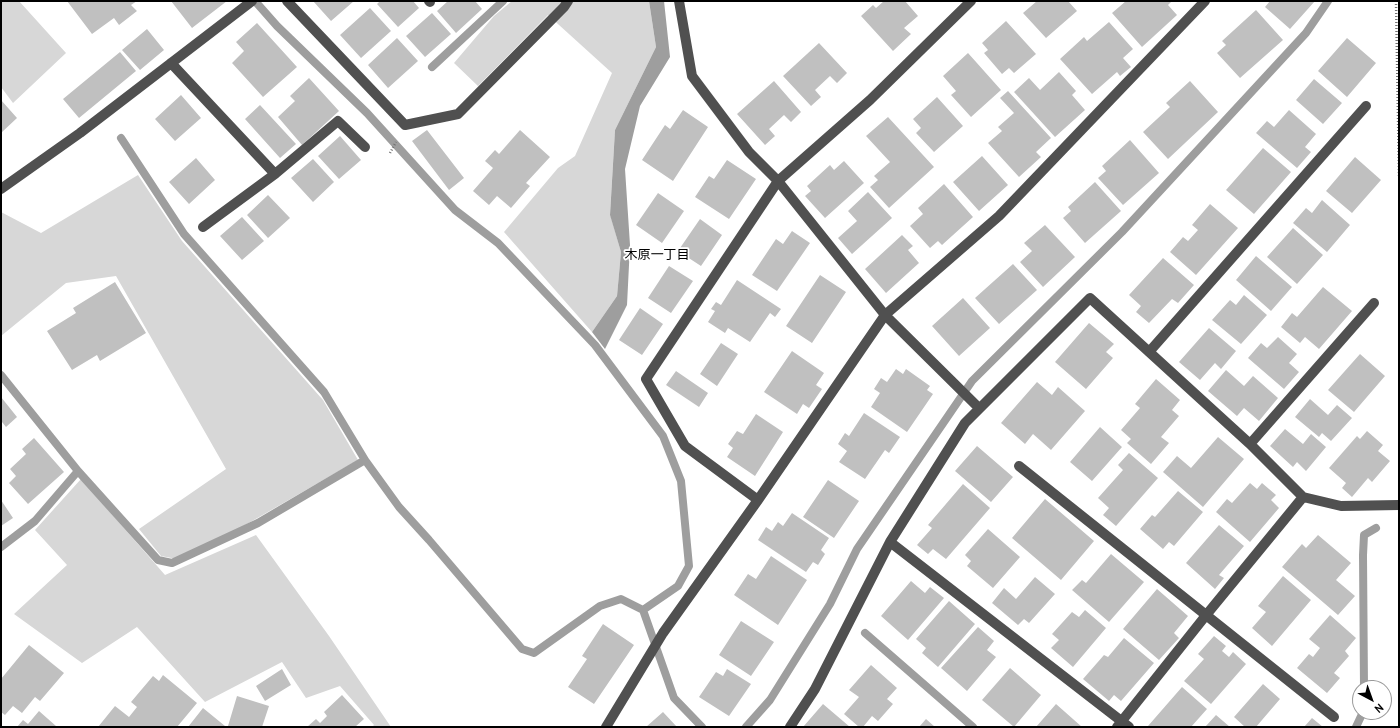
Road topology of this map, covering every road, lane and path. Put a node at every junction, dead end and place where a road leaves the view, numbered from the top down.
1 (252, 1) edge
2 (287, 1) edge
3 (568, 1) edge
4 (679, 1) edge
5 (972, 1) edge
6 (1206, 1) edge
7 (1396, 1) edge
8 (171, 63) junction
9 (1366, 106) dead end
10 (365, 147) dead end
11 (275, 174) junction
12 (1399, 177) edge
13 (778, 180) junction
14 (1, 190) edge
15 (203, 227) dead end
16 (1374, 303) dead end
17 (885, 315) junction
18 (1149, 352) junction
19 (979, 408) junction
20 (1250, 444) junction
21 (1019, 466) dead end
22 (1303, 497) junction
23 (758, 500) junction
24 (1399, 504) edge
25 (890, 542) junction
26 (1207, 614) junction
27 (1334, 717) dead end
28 (1123, 725) edge
29 (606, 727) edge
30 (790, 727) edge

1 - 8 street
2 - 3 street
4 - 13 street
5 - 13 street
6 - 17 street
7 - 12 path
8 - 11 street
8 - 14 street
9 - 18 street
10 - 11 street
11 - 15 street
13 - 17 street
13 - 23 street
16 - 20 street
17 - 19 street
17 - 23 street
18 - 19 street
18 - 20 street
19 - 25 street
20 - 22 street
21 - 26 street
22 - 24 street
22 - 26 street
23 - 29 street
25 - 28 street
25 - 30 street
26 - 27 street
26 - 28 street

